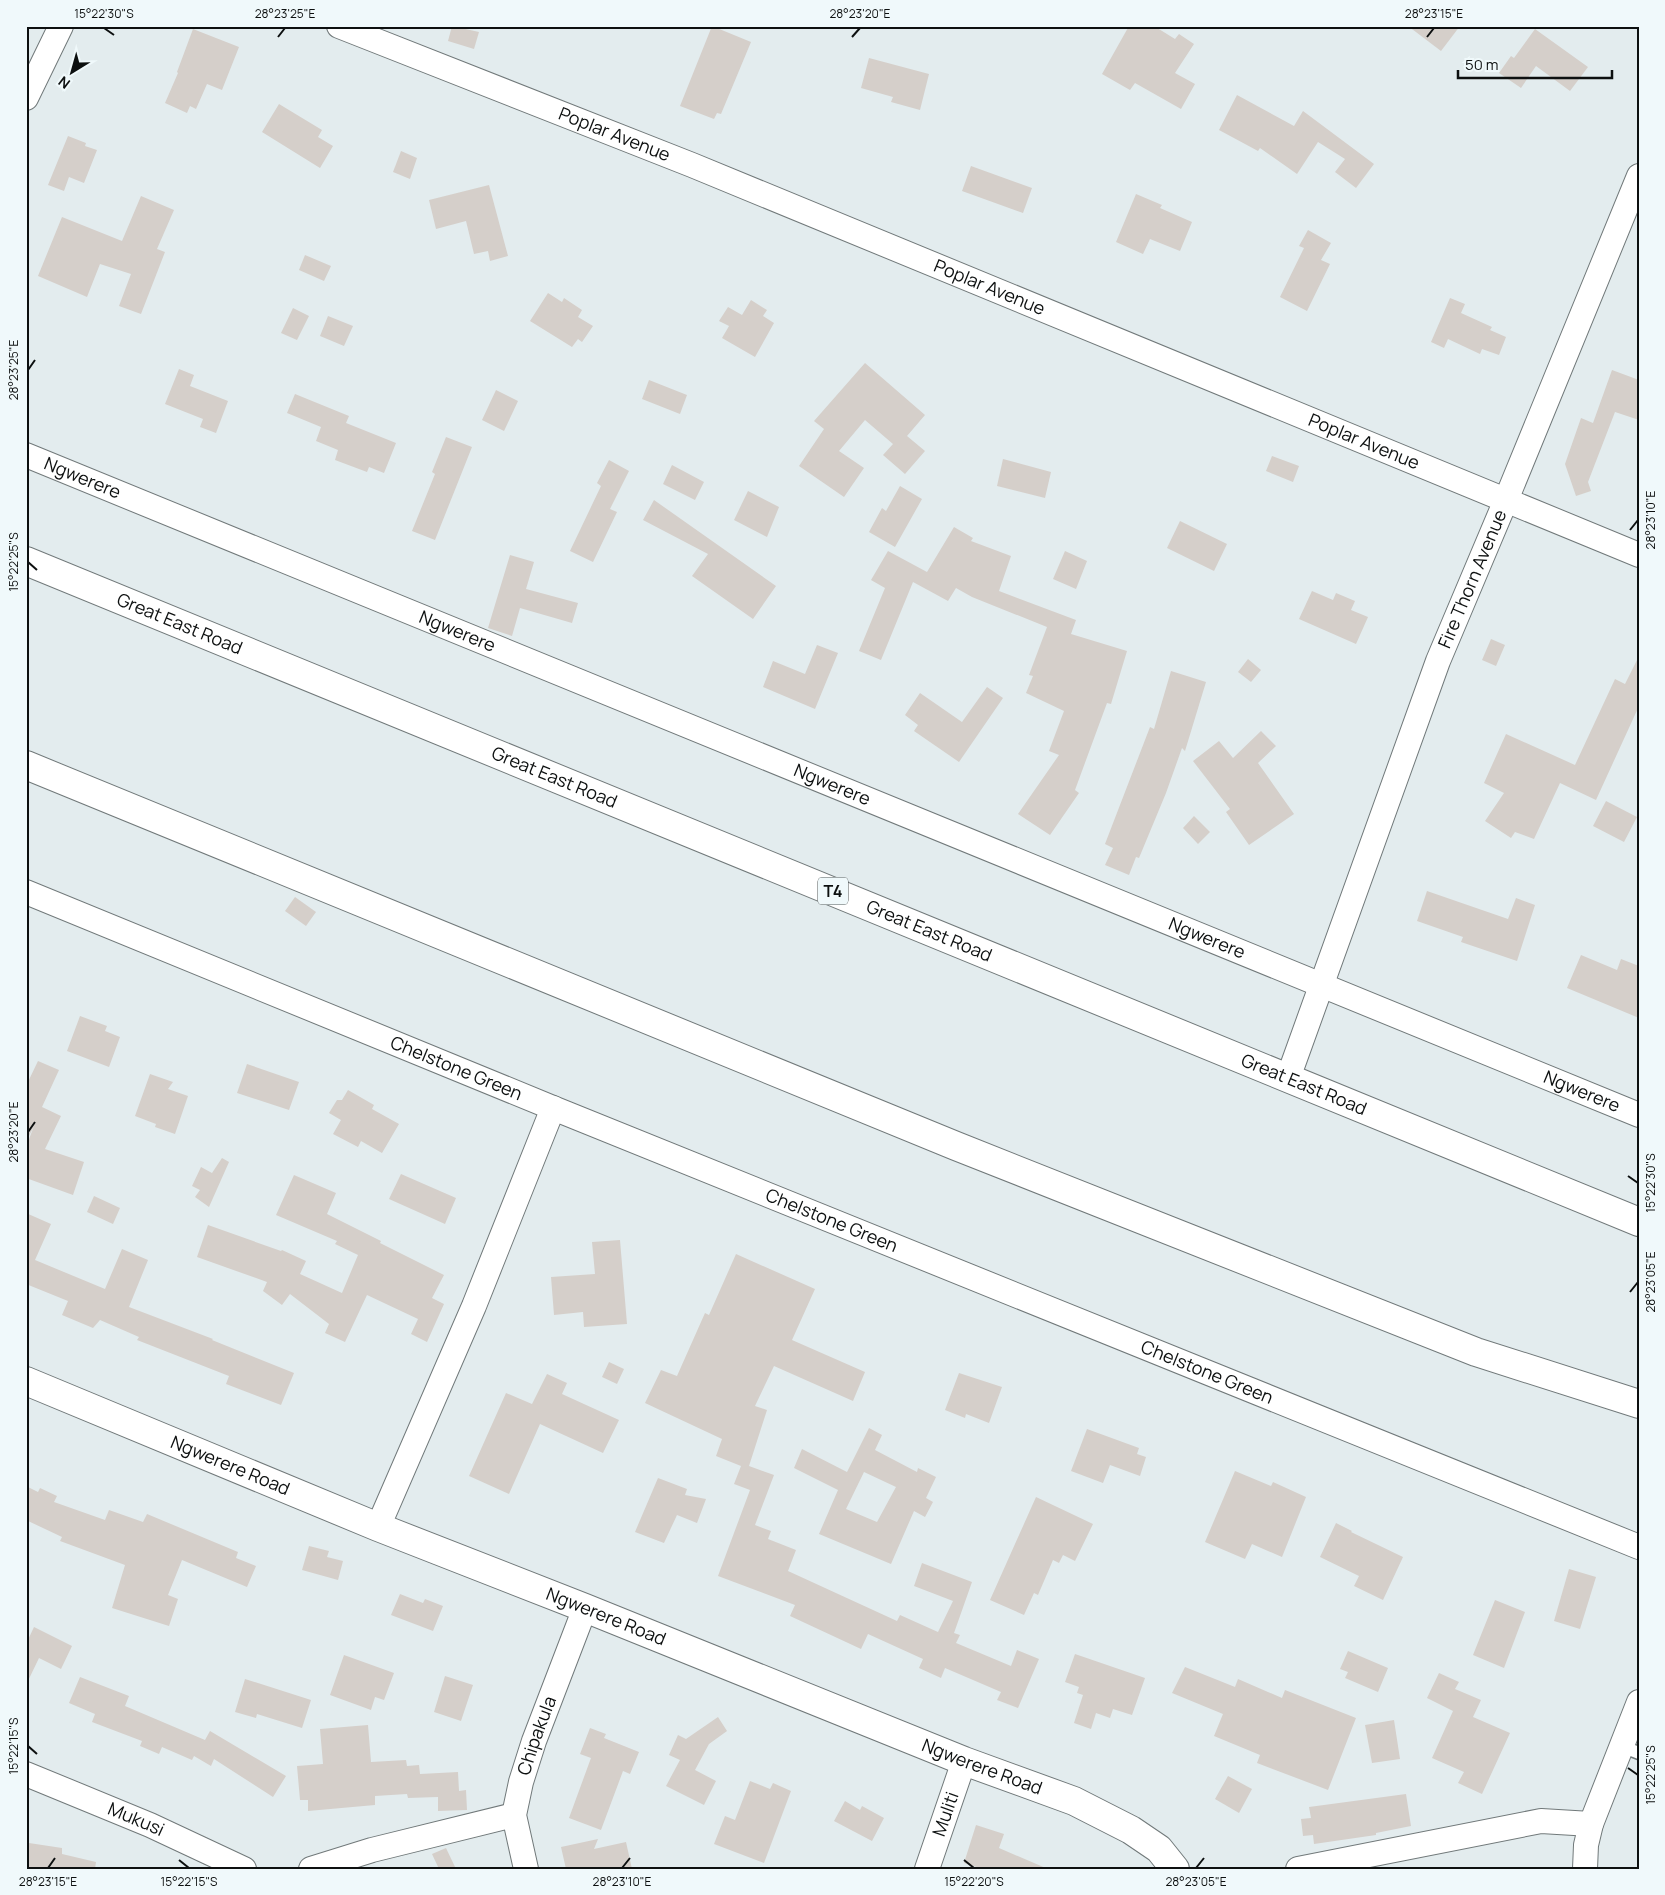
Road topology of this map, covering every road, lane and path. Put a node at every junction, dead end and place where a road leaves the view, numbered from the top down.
1 (61, 26) edge
2 (339, 26) edge
3 (26, 98) edge
4 (1639, 176) edge
5 (26, 455) edge
6 (1506, 500) junction
7 (1639, 555) edge
8 (26, 561) edge
9 (26, 765) edge
10 (26, 892) edge
11 (1321, 985) junction
12 (1288, 1078) junction
13 (553, 1108) junction
14 (1639, 1115) edge
15 (1639, 1222) edge
16 (26, 1381) edge
17 (1639, 1404) edge
18 (378, 1527) junction
19 (1639, 1547) edge
20 (585, 1608) junction
21 (1639, 1702) edge
22 (1630, 1750) edge
23 (964, 1761) junction
24 (26, 1774) edge
25 (514, 1815) junction
26 (1591, 1824) junction
27 (244, 1869) edge
28 (312, 1869) edge
29 (526, 1869) edge
30 (927, 1869) edge
31 (1175, 1869) edge
32 (1298, 1869) edge
33 (1585, 1869) edge

1 - 3 street
2 - 6 street, Poplar Avenue
4 - 6 street, Fire Thorn Avenue
5 - 11 street, Ngwerere
6 - 7 street, Poplar Avenue
6 - 11 street, Fire Thorn Avenue
8 - 12 main road, Great East Road / T4
9 - 17 main road
10 - 13 street, Chelstone Green
11 - 12 street, Fire Thorn Avenue
11 - 14 street, Ngwerere
12 - 15 main road, Great East Road / T4
13 - 18 street
13 - 19 street, Chelstone Green
16 - 18 main road, Ngwerere Road
18 - 20 main road, Ngwerere Road
20 - 23 main road, Ngwerere Road
20 - 25 street, Chipakula
21 - 22 street
22 - 26 street
23 - 30 street, Muliti
23 - 31 main road, Ngwerere Road
24 - 27 street, Mukusi
25 - 28 street
25 - 29 street, Chipakula
26 - 32 street
26 - 33 street

